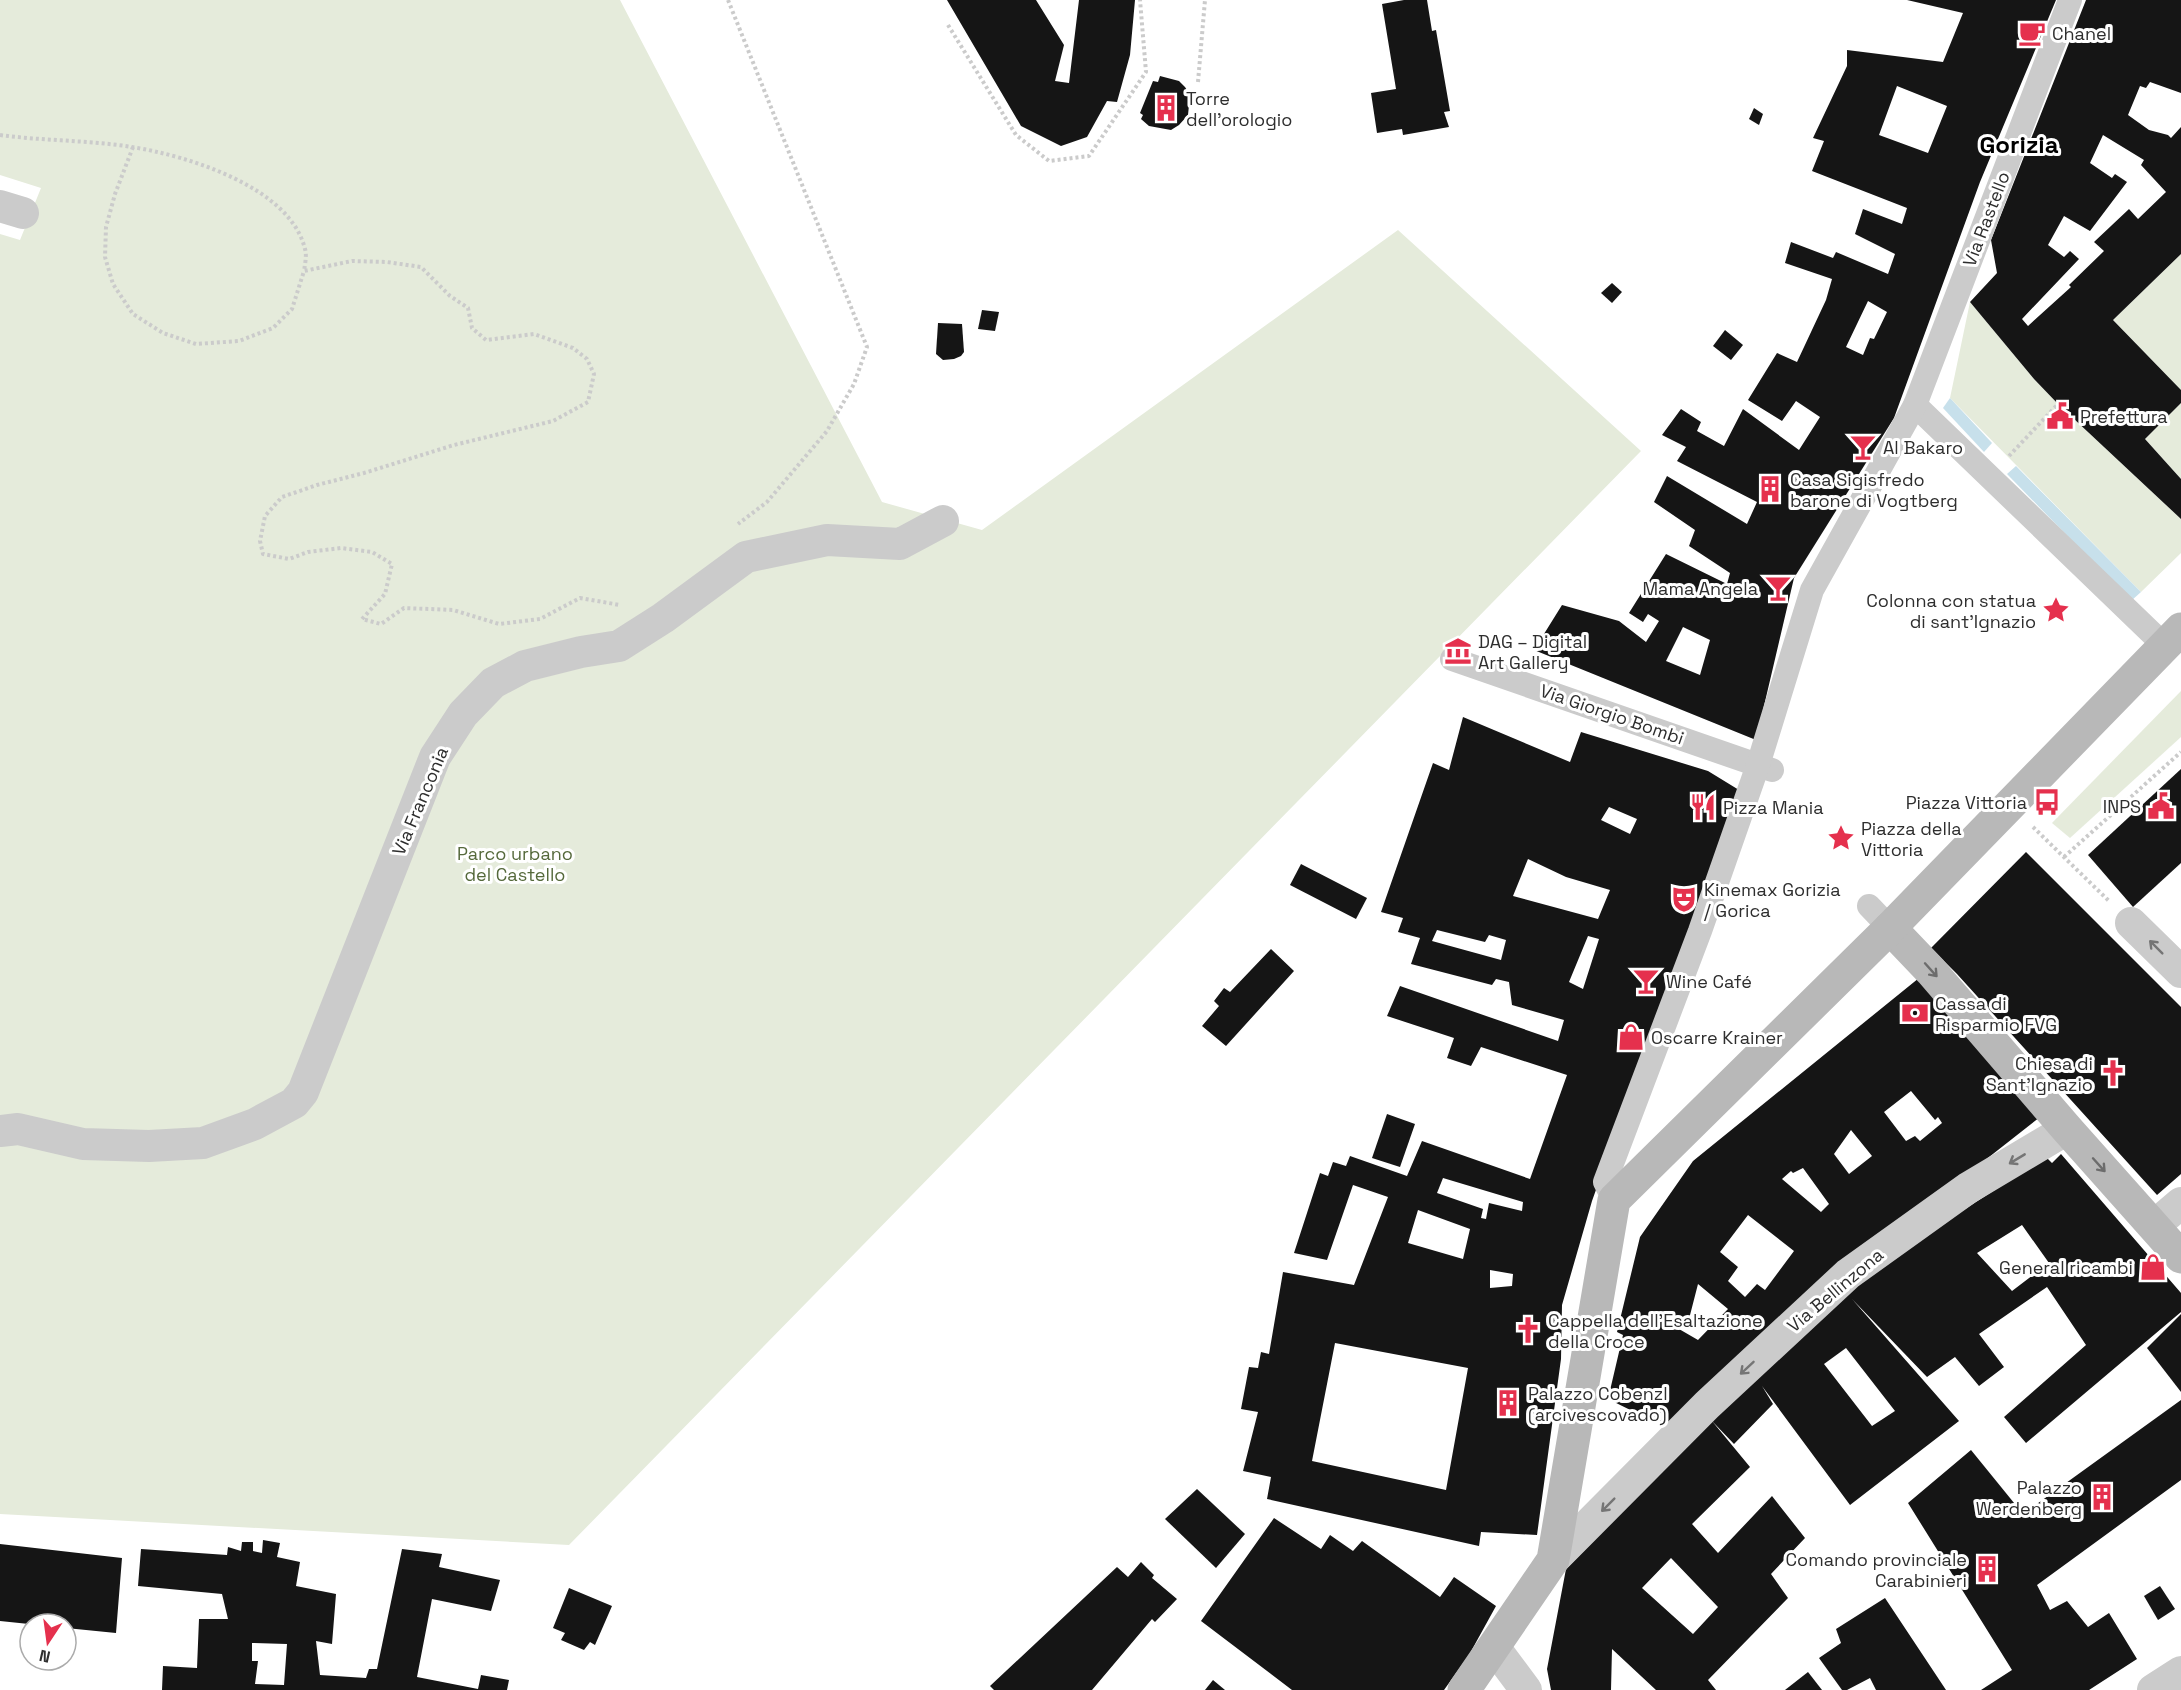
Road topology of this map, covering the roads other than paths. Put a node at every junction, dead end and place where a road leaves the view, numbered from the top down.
1 (2070, 0) edge
2 (1915, 411) junction
3 (943, 522) dead end
4 (2173, 637) edge
5 (1452, 659) dead end
6 (1765, 768) junction
7 (1879, 917) junction
8 (2131, 923) road end
9 (2181, 972) edge
10 (2067, 1129) junction
11 (0, 1131) edge
12 (1614, 1200) junction
13 (2181, 1203) edge
14 (2154, 1226) junction
15 (2181, 1257) edge
16 (1553, 1560) junction
17 (1494, 1647) junction
18 (2181, 1672) edge
19 (1464, 1690) edge
20 (1526, 1690) edge
21 (2153, 1690) edge

1 - 2 street, Via Rastello
2 - 4 street
2 - 6 street
3 - 11 street, Via Franconia
4 - 7 main road
5 - 6 street, Via Giorgio Bombi
6 - 12 street
7 -> 10 main road
7 - 12 main road
9 -> 8 street
10 -> 14 main road
10 -> 16 street, Via Bellinzona
12 - 16 main road
13 - 14 street
14 - 15 main road
16 - 17 main road
17 - 19 main road
17 - 20 street
18 - 21 street

